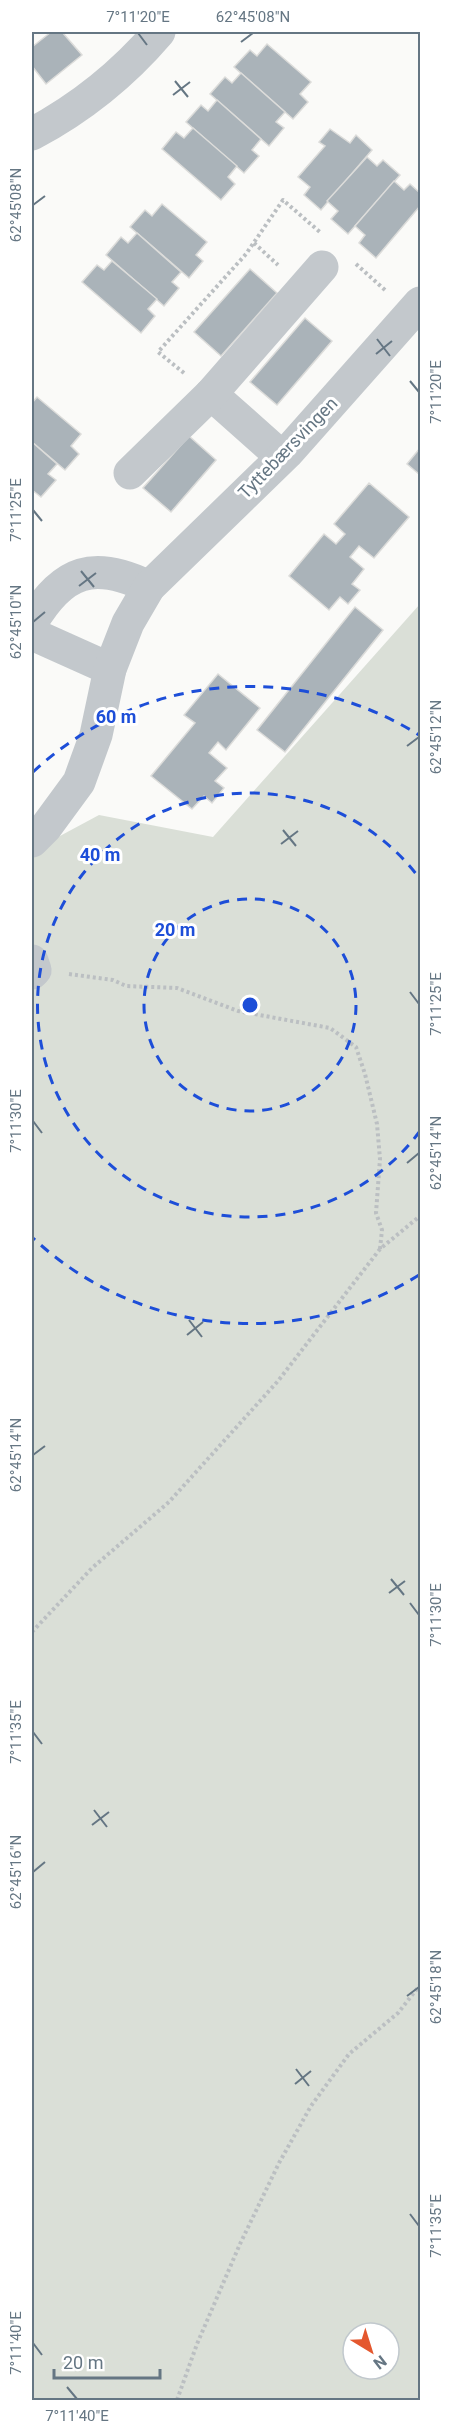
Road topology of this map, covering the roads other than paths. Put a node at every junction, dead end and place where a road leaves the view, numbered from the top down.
1 (159, 32) edge
2 (32, 134) edge
3 (322, 267) dead end
4 (420, 303) edge
5 (211, 394) junction
6 (282, 458) junction
7 (130, 473) dead end
8 (149, 587) junction
9 (32, 622) edge
10 (32, 634) edge
11 (110, 669) junction
12 (32, 841) edge

1 - 2 street
3 - 5 street
4 - 6 street, Tyttebærsvingen
5 - 6 street
5 - 7 street
6 - 8 street, Tyttebærsvingen
8 - 9 street
8 - 11 street, Tyttebærsvingen
10 - 11 street
11 - 12 street, Tyttebærsvingen

